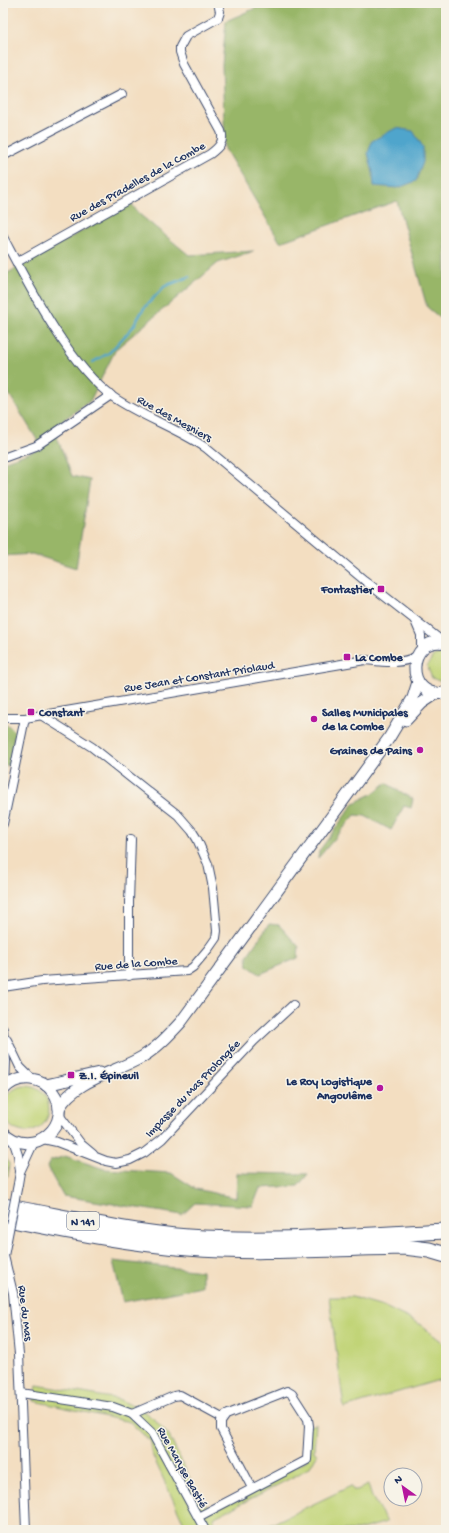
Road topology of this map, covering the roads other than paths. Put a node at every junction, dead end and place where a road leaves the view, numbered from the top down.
1 (218, 3) edge
2 (122, 94) dead end
3 (3, 156) edge
4 (3, 237) edge
5 (17, 262) junction
6 (111, 395) junction
7 (3, 458) edge
8 (413, 617) junction
9 (444, 642) edge
10 (419, 653) junction
11 (398, 663) junction
12 (416, 678) junction
13 (442, 693) edge
14 (41, 715) junction
15 (3, 718) edge
16 (25, 718) junction
17 (389, 738) junction
18 (3, 824) edge
19 (132, 839) dead end
20 (129, 976) junction
21 (3, 987) edge
22 (293, 1005) dead end
23 (3, 1028) edge
24 (3, 1032) edge
25 (114, 1070) junction
26 (32, 1079) junction
27 (46, 1084) junction
28 (4, 1088) edge
29 (59, 1111) junction
30 (3, 1132) edge
31 (13, 1140) junction
32 (39, 1140) junction
33 (97, 1157) junction
34 (20, 1172) junction
35 (3, 1206) edge
36 (3, 1218) edge
37 (446, 1220) edge
38 (446, 1231) edge
39 (267, 1239) junction
40 (446, 1239) edge
41 (311, 1249) junction
42 (446, 1255) edge
43 (21, 1393) junction
44 (132, 1414) junction
45 (222, 1418) junction
46 (252, 1488) junction
47 (198, 1517) junction
48 (26, 1530) edge
49 (205, 1530) edge

1 - 5 street, Rue des Pradelles de la Combe
2 - 3 street
4 - 5 street, Rue des Mesniers
5 - 6 street, Rue des Mesniers
6 - 7 street
6 - 8 street, Rue des Mesniers
8 - 9 street, Rue des Mesniers
8 - 10 street, Rue des Mesniers
9 - 10 street
10 - 11 street, Rue Jean et Constant Priolaud
10 - 12 street
11 - 12 street, Rue Jean et Constant Priolaud
11 - 14 street, Rue Jean et Constant Priolaud
12 - 13 street
12 - 17 street
13 - 17 street
14 - 16 street, Rue Jean et Constant Priolaud
14 - 20 street, Rue de la Combe
15 - 16 street, Rue Jean et Constant Priolaud
16 - 18 street
17 - 25 street
19 - 20 street
20 - 21 street, Rue de la Combe
22 - 33 street, Impasse du Mas Prolongée
23 - 24 street
24 - 26 street
24 - 28 street
25 - 27 street
25 - 29 street
26 - 27 street
26 - 28 street
27 - 29 street
29 - 32 street
29 - 33 street
30 - 31 street
31 - 32 street
31 - 34 street, Rue du Mas
32 - 33 street, Impasse du Mas Prolongée
32 - 34 street, Rue du Mas
34 - 43 street, Rue du Mas, bridge
35 - 39 highway, N 141
36 - 41 highway, N 141
37 - 39 highway
38 - 39 highway
40 - 41 highway
41 - 42 highway
43 - 44 street, Rue Maryse Bastié
43 - 48 street, Rue du Mas
44 - 45 street
44 - 47 street, Rue Maryse Bastié
45 - 46 street
45 - 46 street
46 - 47 street
47 - 49 street, Rue Maryse Bastié

